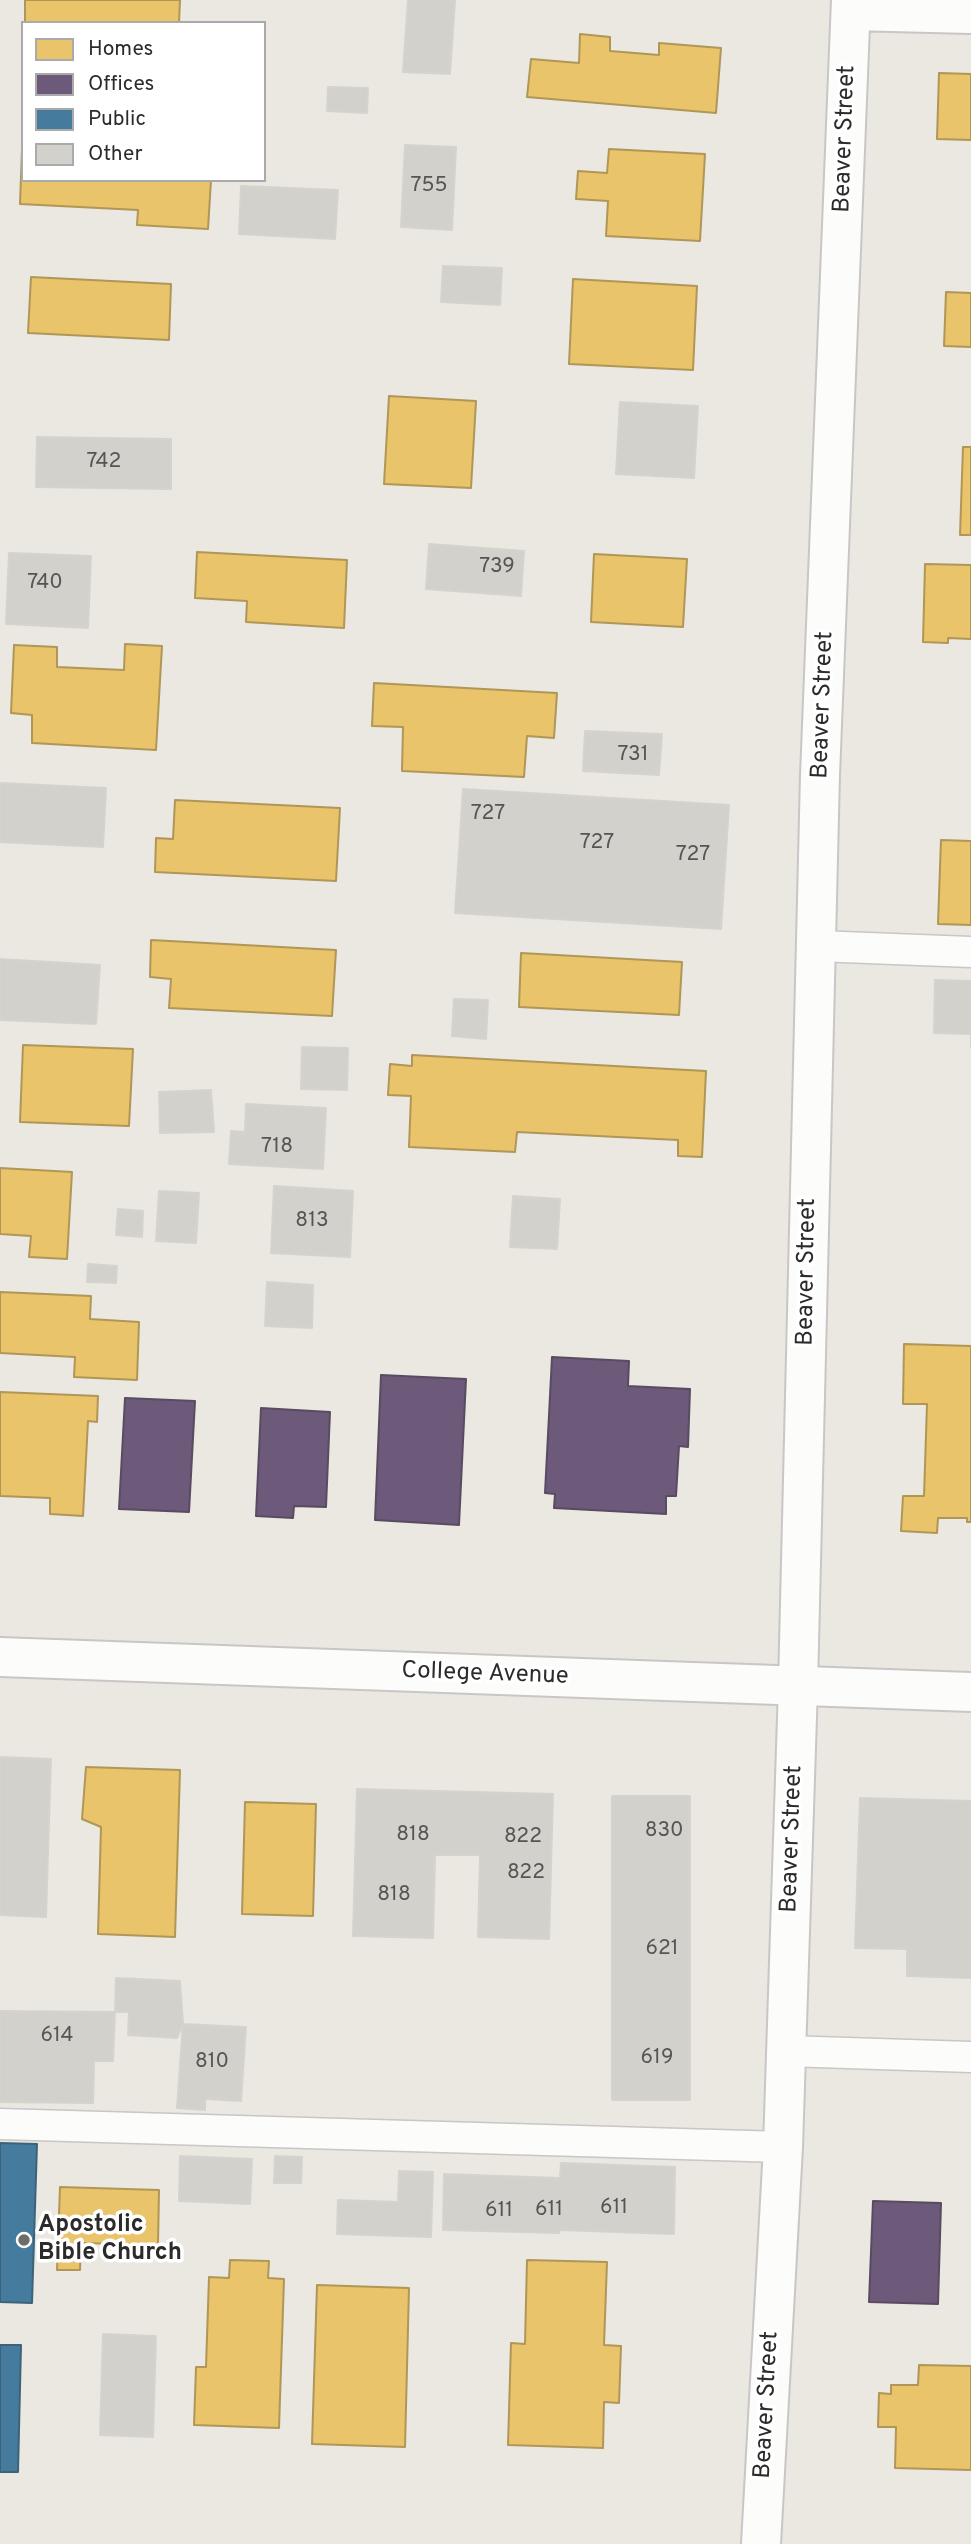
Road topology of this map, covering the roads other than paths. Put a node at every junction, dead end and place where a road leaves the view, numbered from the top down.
1 (851, 6) edge
2 (971, 14) edge
3 (817, 946) junction
4 (971, 952) edge
5 (0, 1657) edge
6 (798, 1686) junction
7 (971, 1692) edge
8 (786, 2051) junction
9 (971, 2057) edge
10 (0, 2124) edge
11 (783, 2147) junction
12 (761, 2544) edge

1 - 2 street
1 - 3 street, Beaver Street
3 - 4 lane
3 - 6 street, Beaver Street
5 - 6 street, College Avenue
6 - 7 street, College Avenue
6 - 8 street, Beaver Street
8 - 9 lane
8 - 11 street, Beaver Street
10 - 11 lane
11 - 12 street, Beaver Street

